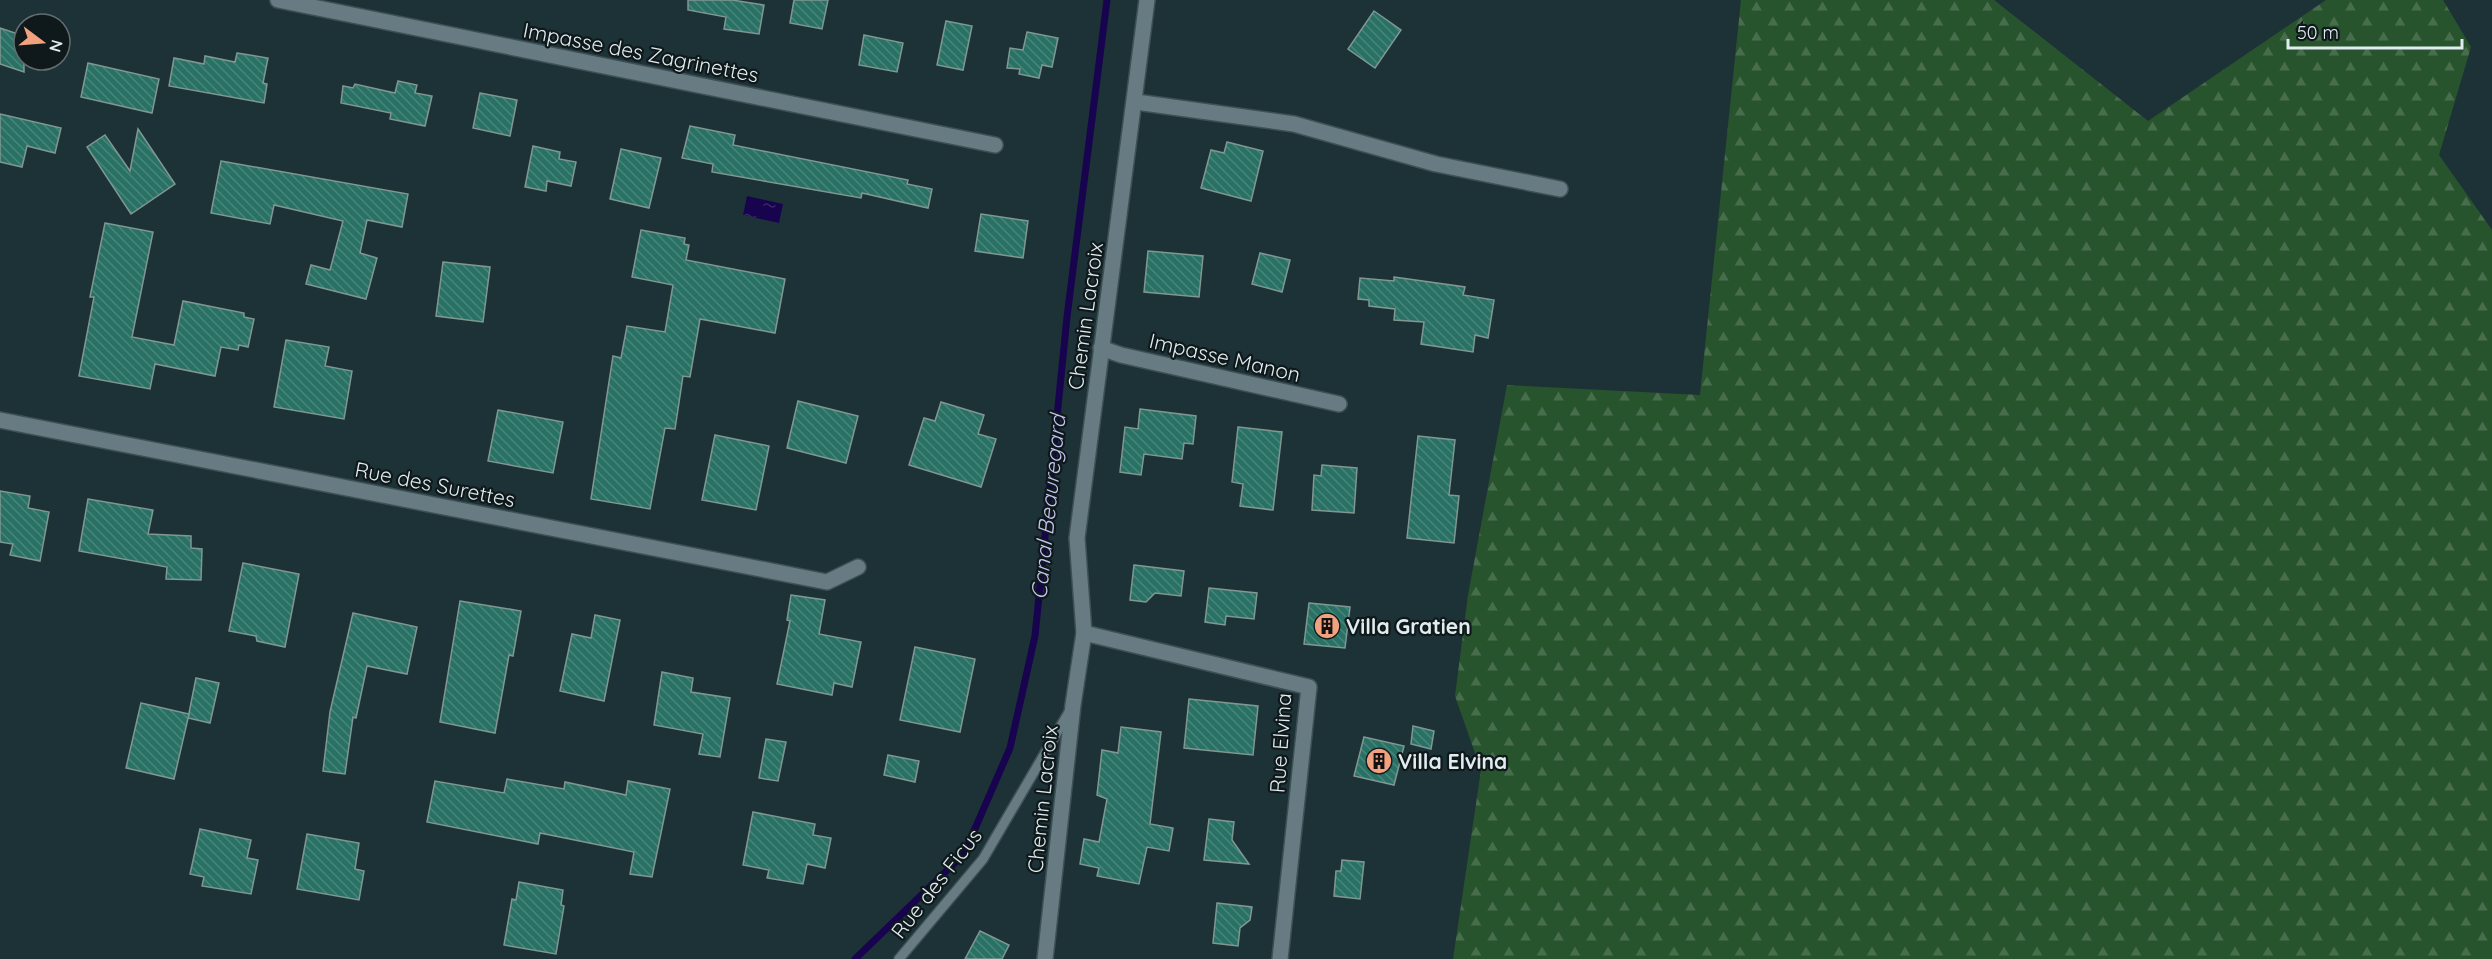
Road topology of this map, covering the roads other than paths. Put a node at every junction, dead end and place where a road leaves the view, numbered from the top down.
1 (278, 0) edge
2 (1147, 0) edge
3 (1136, 102) junction
4 (995, 145) dead end
5 (1560, 189) dead end
6 (1101, 348) junction
7 (1340, 404) dead end
8 (0, 420) edge
9 (858, 567) dead end
10 (1084, 633) junction
11 (1073, 705) junction
12 (899, 959) edge
13 (1045, 959) edge
14 (1280, 959) edge

1 - 4 street, Impasse des Zagrinettes
2 - 3 street, Chemin Lacroix
3 - 5 street
3 - 6 street, Chemin Lacroix
6 - 7 street, Impasse Manon
6 - 10 street, Chemin Lacroix
8 - 9 street, Rue des Surettes
10 - 11 street, Chemin Lacroix
10 - 14 street, Rue Elvina
11 - 12 lane, Rue des Ficus
11 - 13 street, Chemin Lacroix

